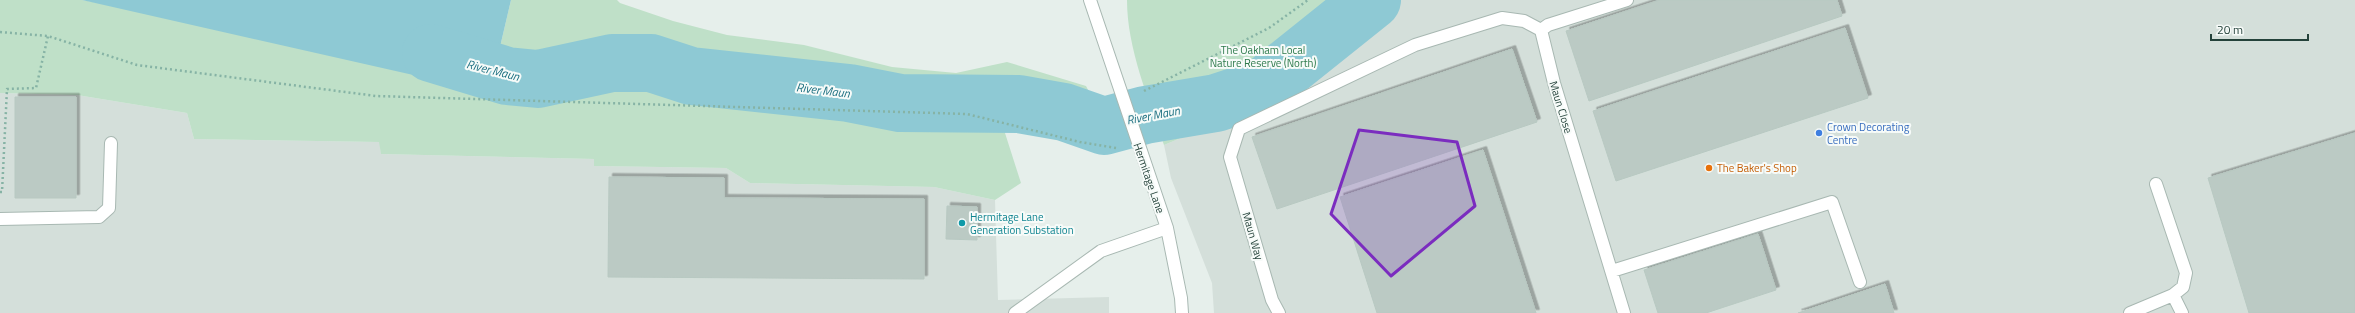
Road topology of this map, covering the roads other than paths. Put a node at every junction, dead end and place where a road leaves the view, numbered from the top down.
1 (1090, 0) edge
2 (1627, 0) edge
3 (1541, 30) junction
4 (111, 143) dead end
5 (2156, 184) dead end
6 (0, 219) edge
7 (1166, 228) junction
8 (1612, 271) junction
9 (1860, 282) dead end
10 (2173, 295) junction
11 (1016, 313) edge
12 (1182, 313) edge
13 (1279, 313) edge
14 (1624, 313) edge
15 (2130, 313) edge
16 (2182, 313) edge

1 - 7 street, Hermitage Lane
2 - 3 street
3 - 8 street, Maun Close
3 - 13 street, Maun Way
4 - 6 street
5 - 10 street
7 - 11 street
7 - 12 street, Hermitage Lane
8 - 9 street
8 - 14 street, Maun Close
10 - 15 street
10 - 16 street

